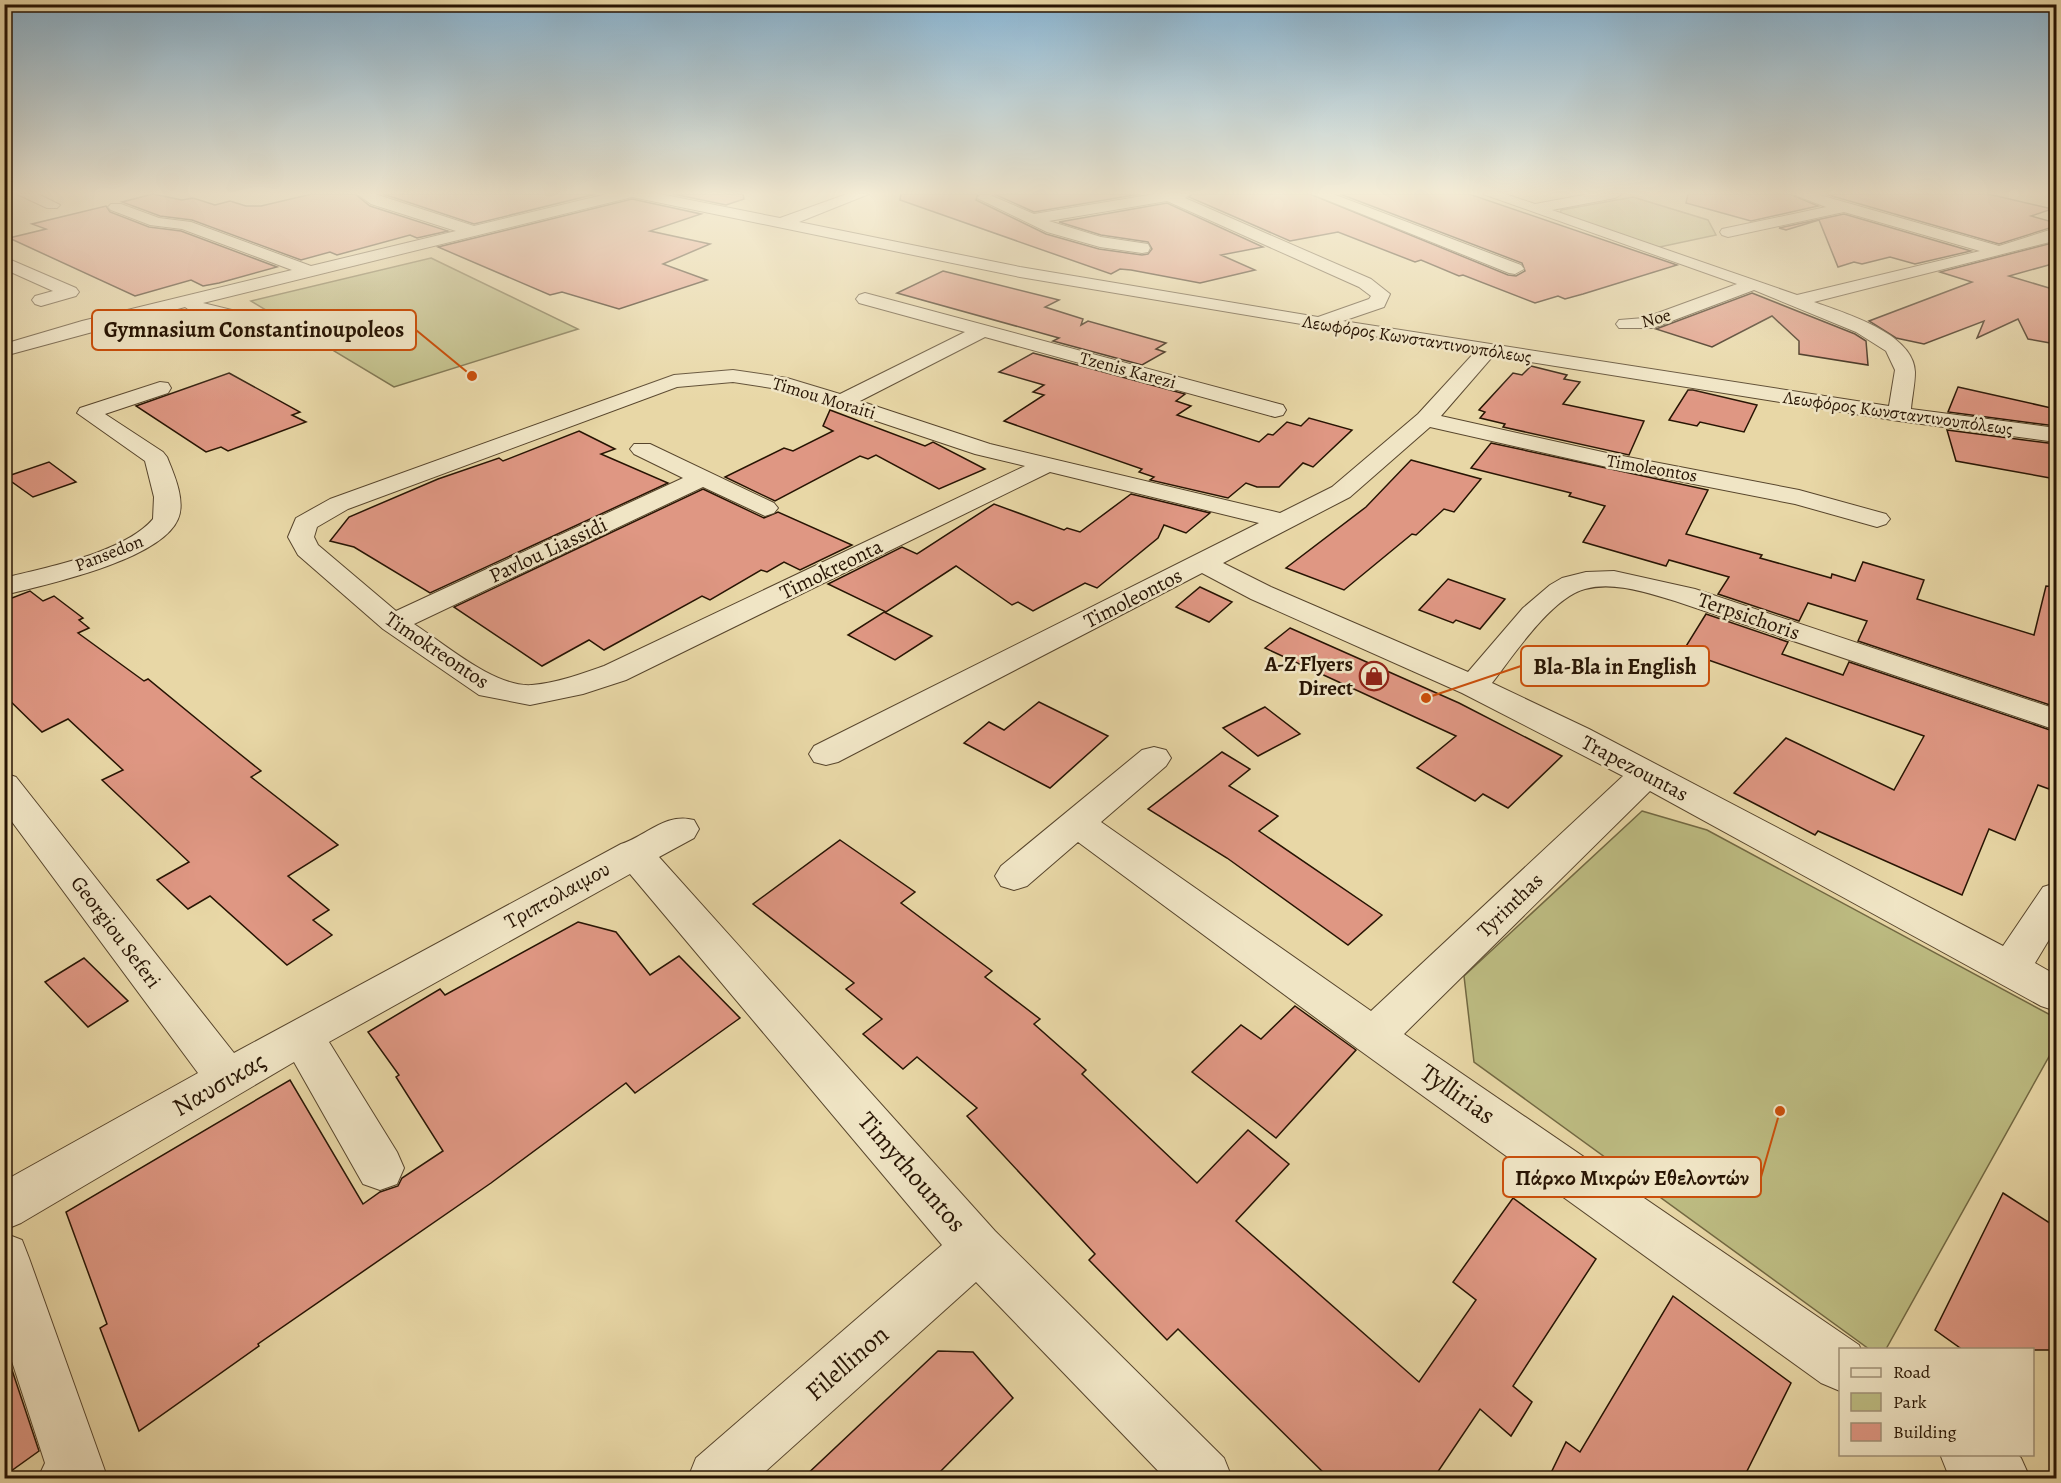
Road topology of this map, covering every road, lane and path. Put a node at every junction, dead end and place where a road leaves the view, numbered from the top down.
1 (289, 263) edge
2 (336, 263) edge
3 (977, 263) edge
4 (1322, 263) edge
5 (1500, 263) edge
6 (1694, 263) edge
7 (1951, 263) edge
8 (5, 267) edge
9 (1515, 269) dead end
10 (307, 270) junction
11 (1754, 284) junction
12 (865, 299) dead end
13 (41, 300) junction
14 (187, 300) junction
15 (1798, 300) junction
16 (233, 316) dead end
17 (1320, 323) junction
18 (1626, 324) dead end
19 (89, 325) junction
20 (982, 331) junction
21 (4, 350) edge
22 (1487, 351) junction
23 (160, 388) dead end
24 (842, 402) junction
25 (1275, 410) dead end
26 (1899, 414) junction
27 (1426, 419) junction
28 (2056, 435) edge
29 (642, 449) dead end
30 (1046, 465) junction
31 (702, 478) junction
32 (765, 508) dead end
33 (1877, 519) dead end
34 (1285, 522) junction
35 (305, 523) joint
36 (1203, 563) junction
37 (4, 587) edge
38 (393, 623) junction
39 (615, 672) joint
40 (1473, 686) junction
41 (2056, 720) edge
42 (826, 754) dead end
43 (1154, 758) dead end
44 (1647, 774) junction
45 (4, 785) edge
46 (1077, 823) junction
47 (681, 829) dead end
48 (634, 853) junction
49 (1014, 876) dead end
50 (2056, 897) edge
51 (435, 963) joint
52 (2010, 968) junction
53 (2056, 994) edge
54 (302, 1036) junction
55 (1373, 1036) junction
56 (228, 1079) junction
57 (381, 1168) dead end
58 (4, 1206) edge
59 (977, 1248) junction
60 (4, 1258) edge
61 (1839, 1363) edge
62 (1969, 1456) edge
63 (67, 1479) edge
64 (716, 1479) edge
65 (1204, 1479) edge
66 (2001, 1479) edge

1 - 10 street
2 - 10 street
3 - 17 street, Λεωφόρος Κωνσταντινουπόλεως
4 - 17 street
5 - 9 street
6 - 11 street
7 - 15 street
8 - 13 street
8 - 13 street
10 - 14 street
11 - 15 street
11 - 18 street, Noe
12 - 20 street, Tzenis Karezi
13 - 19 street
14 - 16 street
14 - 19 street
15 - 26 street
17 - 22 street, Λεωφόρος Κωνσταντινουπόλεως
19 - 21 street
20 - 24 street
20 - 25 street, Tzenis Karezi
22 - 26 street, Λεωφόρος Κωνσταντινουπόλεως
22 - 27 street, Timoleontos
23 - 37 street, Pansedon
24 - 30 street, Timou Moraiti
24 - 35 street, Timou Moraiti
26 - 28 street, Λεωφόρος Κωνσταντινουπόλεως
27 - 33 street, Timoleontos
27 - 34 street, Timoleontos
29 - 31 street
30 - 34 street, Timou Moraiti
30 - 39 street, Timokreonta
31 - 32 street
31 - 38 street, Pavlou Liassidi
34 - 36 street, Timoleontos
35 - 38 street, Timokreontos
36 - 40 street, Trapezountas
36 - 42 street, Timoleontos
38 - 39 street, Timokreontos
40 - 41 street, Terpsichoris
40 - 44 street, Trapezountas
43 - 46 street
44 - 52 street, Trapezountas
44 - 55 street, Tyrinthas
45 - 56 street, Georgiou Seferi
46 - 49 street
46 - 55 street, Tyllirias
47 - 48 street, Τριπτολαιμου
48 - 51 street, Τριπτολαιμου
48 - 59 street, Timythountos
50 - 52 street
51 - 54 street, Ναυσικας
52 - 53 street, Trapezountas
54 - 56 street, Ναυσικας
54 - 57 street
55 - 61 street, Tyllirias
56 - 58 street, Ναυσικας
59 - 64 street, Filellinon
59 - 65 street, Timythountos
60 - 63 street
62 - 66 street

